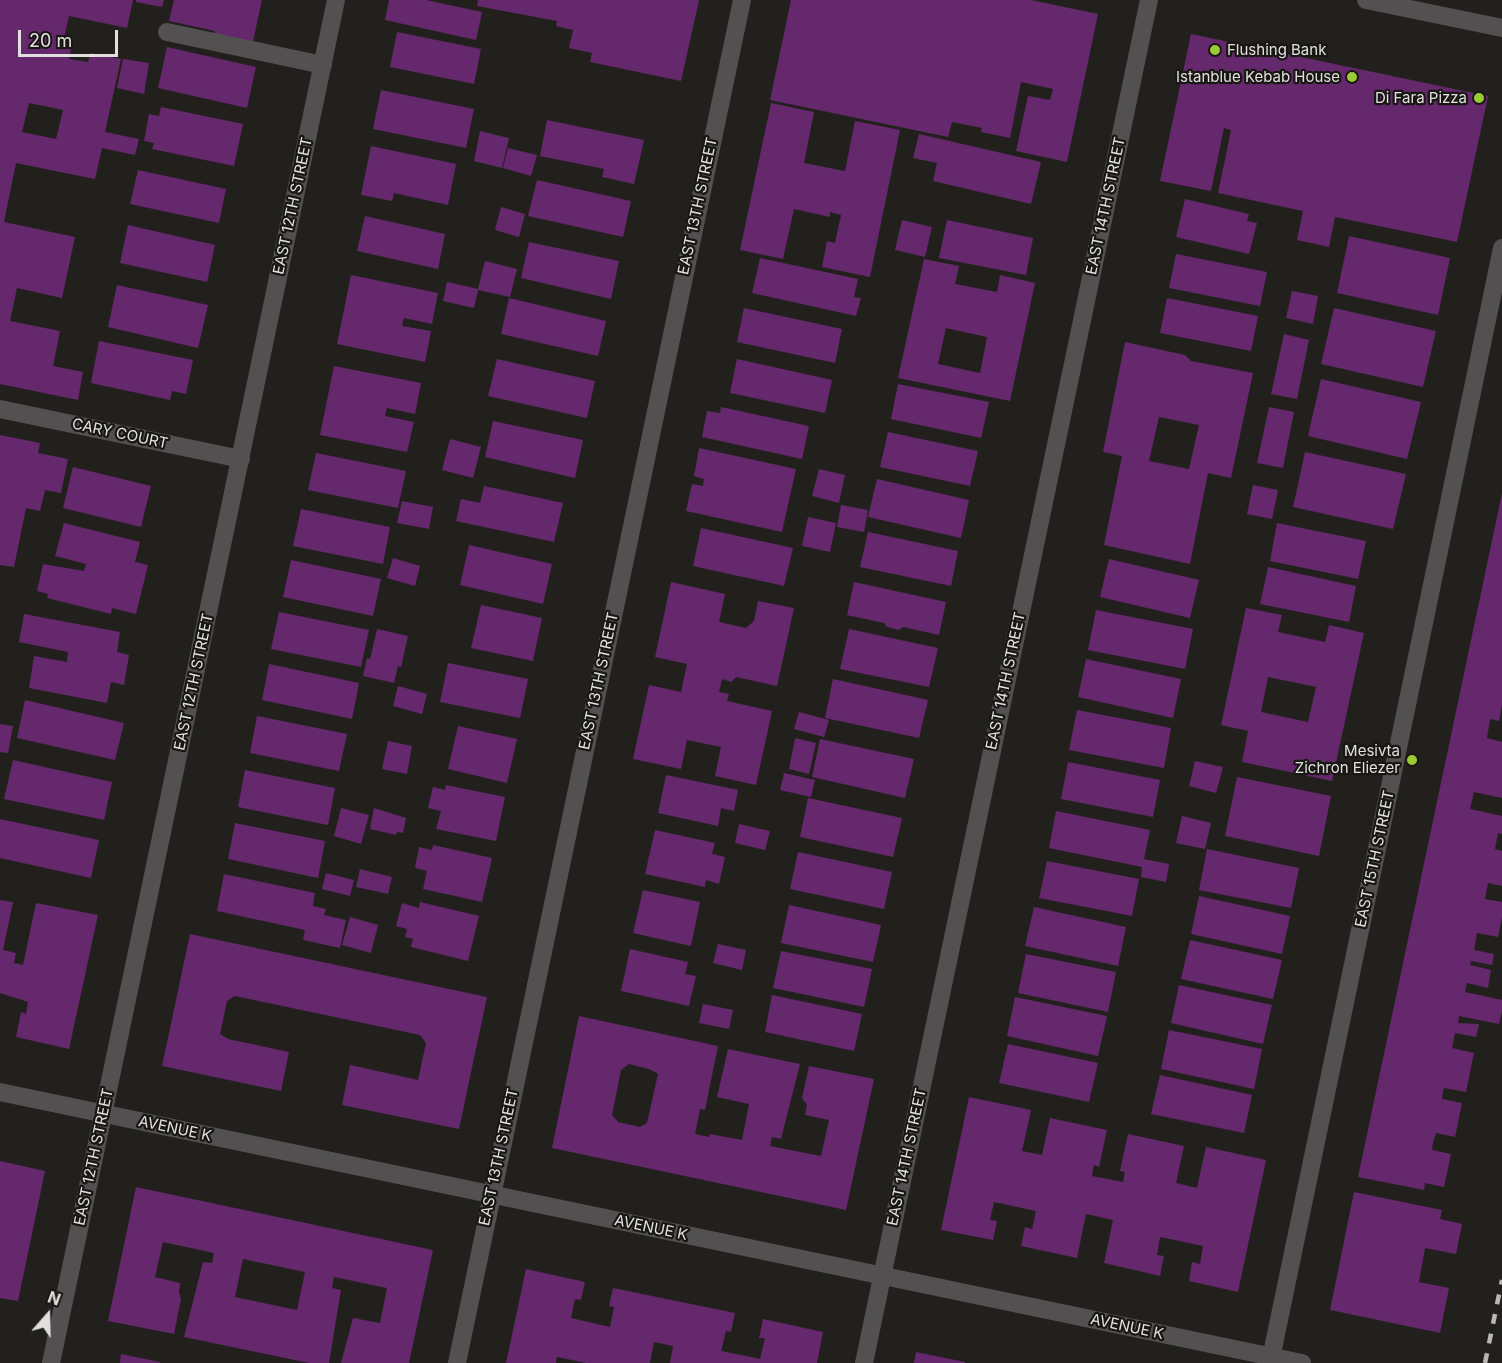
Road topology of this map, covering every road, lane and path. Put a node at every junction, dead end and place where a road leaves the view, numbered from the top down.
1 (336, 0) edge
2 (742, 0) edge
3 (1149, 0) edge
4 (1366, 0) edge
5 (1502, 28) edge
6 (167, 32) dead end
7 (323, 65) junction
8 (1502, 248) edge
9 (0, 409) edge
10 (241, 459) junction
11 (0, 1092) edge
12 (103, 1114) junction
13 (492, 1195) junction
14 (882, 1276) junction
15 (1271, 1360) edge
16 (51, 1363) edge
17 (457, 1363) edge
18 (864, 1363) edge
19 (1302, 1363) edge

1 - 7 street, EAST 12TH STREET
2 - 13 street, EAST 13TH STREET
3 - 14 street, EAST 14TH STREET
4 - 5 street
6 - 7 street
7 - 10 street, EAST 12TH STREET
8 - 15 street, EAST 15TH STREET
9 - 10 street, CARY COURT
10 - 12 street, EAST 12TH STREET
11 - 12 street, AVENUE K
12 - 13 street, AVENUE K
12 - 16 street, EAST 12TH STREET
13 - 14 street, AVENUE K
13 - 17 street, EAST 13TH STREET
14 - 15 street, AVENUE K
14 - 18 street, EAST 14TH STREET
15 - 19 street, AVENUE K

